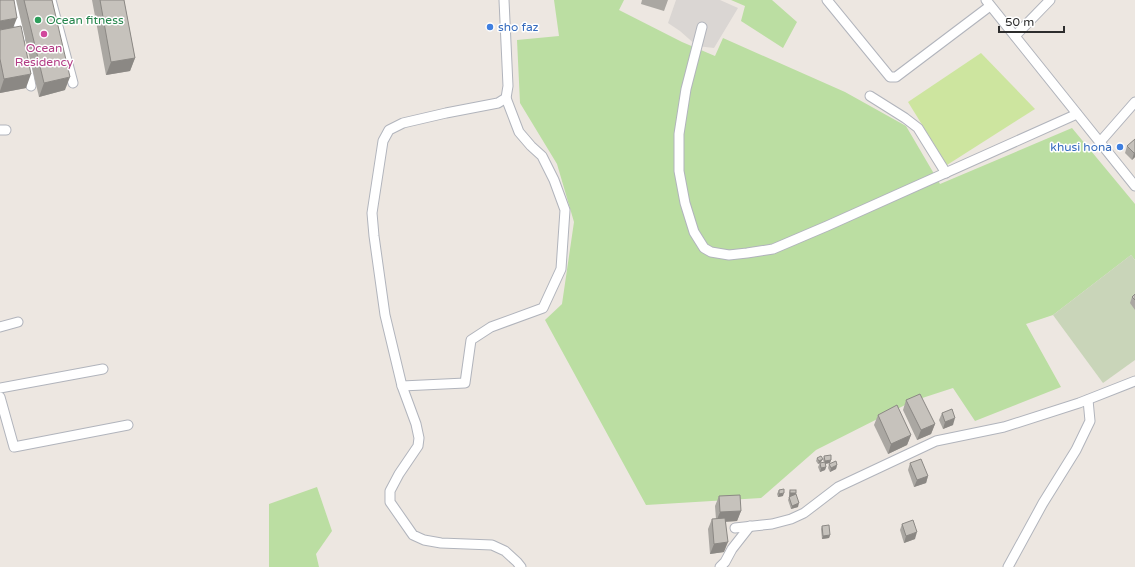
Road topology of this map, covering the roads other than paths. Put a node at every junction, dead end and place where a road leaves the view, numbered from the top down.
1 (14, 0) edge
2 (51, 0) edge
3 (504, 0) edge
4 (827, 0) edge
5 (1050, 0) edge
6 (988, 3) edge
7 (702, 27) dead end
8 (1015, 36) junction
9 (73, 83) dead end
10 (31, 86) dead end
11 (870, 96) dead end
12 (506, 98) junction
13 (1135, 102) edge
14 (1077, 114) junction
15 (1100, 142) junction
16 (946, 173) junction
17 (1135, 186) edge
18 (18, 322) dead end
19 (0, 327) edge
20 (103, 369) dead end
21 (1135, 381) edge
22 (402, 386) junction
23 (0, 388) edge
24 (0, 397) edge
25 (1088, 400) junction
26 (128, 425) dead end
27 (750, 526) junction
28 (735, 528) dead end
29 (521, 567) edge
30 (720, 567) edge
31 (1008, 567) edge

1 - 10 street
2 - 9 street
3 - 12 street
4 - 6 street
5 - 8 street
6 - 8 street
7 - 16 street
8 - 14 street
11 - 16 street
12 - 22 street
12 - 22 street
13 - 15 street
14 - 15 street
14 - 16 street
15 - 17 street
18 - 19 street
20 - 23 street
21 - 25 street
22 - 29 street
24 - 26 street
25 - 27 street
25 - 31 street
27 - 28 street
27 - 30 street

